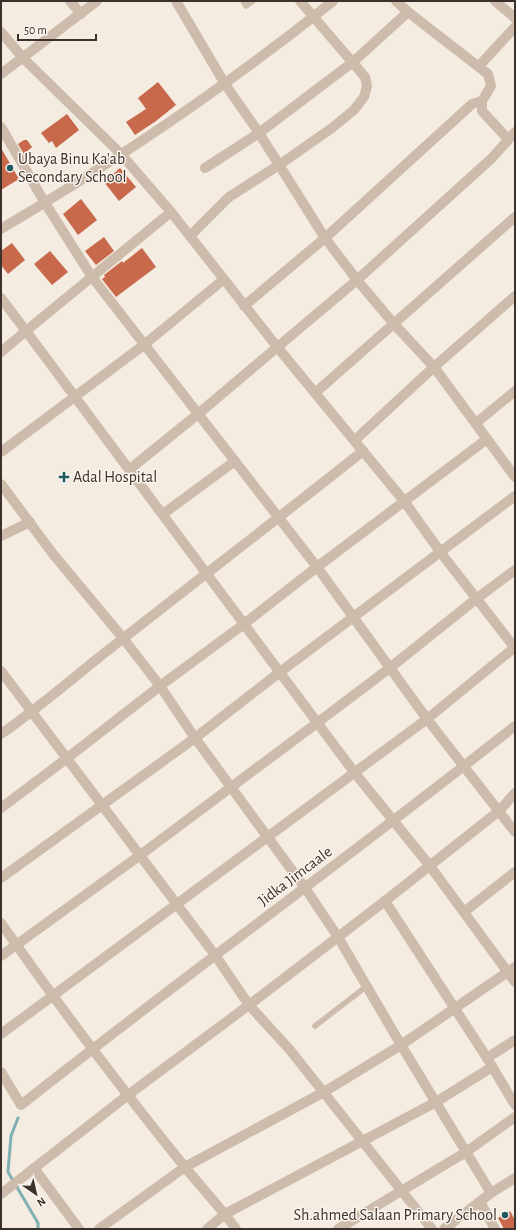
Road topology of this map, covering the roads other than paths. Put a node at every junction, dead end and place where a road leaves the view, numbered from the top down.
1 (70, 1) edge
2 (97, 1) edge
3 (176, 1) edge
4 (243, 1) edge
5 (253, 1) edge
6 (300, 1) edge
7 (333, 1) edge
8 (396, 1) edge
9 (495, 1) edge
10 (408, 12) junction
11 (81, 14) junction
12 (313, 17) junction
13 (515, 18) edge
14 (515, 27) edge
15 (1, 32) edge
16 (23, 58) junction
17 (352, 62) junction
18 (479, 66) junction
19 (1, 74) edge
20 (225, 84) junction
21 (482, 101) junction
22 (1, 127) edge
23 (258, 133) junction
24 (512, 135) edge
25 (121, 154) junction
26 (279, 165) junction
27 (205, 168) dead end
28 (45, 203) junction
29 (171, 212) junction
30 (515, 216) edge
31 (1, 229) edge
32 (190, 236) junction
33 (325, 238) junction
34 (92, 277) junction
35 (223, 280) junction
36 (357, 280) junction
37 (515, 296) edge
38 (1, 298) edge
39 (244, 306) junction
40 (394, 324) junction
41 (26, 331) junction
42 (144, 344) junction
43 (278, 348) junction
44 (1, 352) edge
45 (434, 367) junction
46 (515, 391) edge
47 (315, 392) junction
48 (75, 396) junction
49 (198, 414) junction
50 (476, 423) junction
51 (487, 439) junction
52 (355, 440) junction
53 (363, 451) junction
54 (1, 452) edge
55 (235, 461) junction
56 (511, 464) edge
57 (130, 469) junction
58 (515, 477) edge
59 (1, 484) edge
60 (515, 496) edge
61 (404, 501) junction
62 (163, 514) junction
63 (279, 518) junction
64 (30, 522) junction
65 (1, 536) edge
66 (441, 552) junction
67 (317, 567) junction
68 (515, 570) edge
69 (208, 573) junction
70 (476, 599) junction
71 (353, 618) junction
72 (244, 624) junction
73 (123, 638) junction
74 (515, 648) edge
75 (391, 667) junction
76 (1, 671) edge
77 (280, 672) junction
78 (160, 686) junction
79 (32, 712) junction
80 (427, 719) junction
81 (317, 723) junction
82 (515, 726) edge
83 (1, 734) edge
84 (195, 738) junction
85 (66, 759) junction
86 (464, 767) junction
87 (354, 772) junction
88 (231, 787) junction
89 (515, 793) edge
90 (102, 805) junction
91 (1, 808) edge
92 (499, 811) junction
93 (392, 820) junction
94 (515, 832) edge
95 (267, 837) junction
96 (139, 856) junction
97 (430, 866) junction
98 (515, 872) edge
99 (1, 878) edge
100 (305, 888) junction
101 (385, 901) junction
102 (176, 904) junction
103 (464, 912) junction
104 (1, 923) edge
105 (338, 937) junction
106 (16, 945) junction
107 (215, 955) junction
108 (1, 956) edge
109 (512, 970) edge
110 (515, 982) edge
111 (367, 986) junction
112 (54, 996) junction
113 (249, 1005) junction
114 (455, 1009) junction
115 (315, 1026) dead end
116 (1, 1034) edge
117 (515, 1040) edge
118 (401, 1045) junction
119 (93, 1048) junction
120 (490, 1062) junction
121 (1, 1072) edge
122 (324, 1092) junction
123 (128, 1095) junction
124 (436, 1102) junction
125 (515, 1105) edge
126 (515, 1117) edge
127 (363, 1142) junction
128 (466, 1152) junction
129 (184, 1167) junction
130 (34, 1168) junction
131 (515, 1178) edge
132 (402, 1191) junction
133 (491, 1193) junction
134 (1, 1194) edge
135 (480, 1202) junction
136 (226, 1214) junction
137 (79, 1229) edge
138 (99, 1229) edge
139 (207, 1229) edge
140 (236, 1229) edge
141 (338, 1229) edge
142 (432, 1229) edge
143 (444, 1229) edge
144 (495, 1229) edge

1 - 11 street
2 - 11 street
3 - 20 street
4 - 5 lane
6 - 12 street
7 - 12 street
8 - 10 street
9 - 13 street
10 - 17 street
10 - 18 street
11 - 16 street
12 - 17 street
12 - 20 street
14 - 18 street
15 - 16 street
16 - 19 street
16 - 25 street
17 - 23 street
17 - 26 street
18 - 21 street
20 - 23 street
20 - 25 street
21 - 24 street
21 - 33 street
22 - 28 street
23 - 26 street
23 - 27 street
24 - 36 street
25 - 28 street
25 - 29 street
26 - 32 street
26 - 33 street
28 - 31 street
28 - 34 street
29 - 32 street
29 - 34 street
30 - 40 street
32 - 35 street
33 - 36 street
33 - 39 street
34 - 41 street
34 - 42 street
35 - 39 street
35 - 42 street
36 - 40 street
36 - 43 street
37 - 45 street
38 - 41 street
39 - 43 street
40 - 45 street
40 - 47 street
41 - 44 street
41 - 48 street
42 - 48 street
42 - 49 street
43 - 47 street
43 - 49 street
45 - 50 street
45 - 52 street
46 - 50 street
47 - 52 street
48 - 54 street
48 - 57 street
49 - 55 street
49 - 57 street
50 - 51 street
51 - 56 street
51 - 61 street
52 - 53 street
53 - 61 street
53 - 63 street
55 - 62 street
55 - 63 street
56 - 58 street
57 - 62 street
59 - 64 street
60 - 66 street
61 - 66 street
61 - 67 street
62 - 69 street
63 - 67 street
63 - 69 street
64 - 65 street
64 - 73 street
66 - 70 street
66 - 71 street
67 - 71 street
67 - 72 street
68 - 70 street
69 - 72 street
69 - 73 street
70 - 74 street
70 - 75 street
71 - 75 street
71 - 77 street
72 - 77 street
72 - 78 street
73 - 78 street
73 - 79 street
74 - 80 street
75 - 80 street
75 - 81 street
76 - 79 street
77 - 81 street
77 - 84 street
78 - 84 street
78 - 85 street
79 - 83 street
79 - 85 street
80 - 86 street
80 - 87 street
81 - 87 street
81 - 88 street
82 - 86 street, Jidka Jimcaale
84 - 88 street
84 - 90 street
85 - 90 street
85 - 91 street
86 - 92 street
86 - 93 street, Jidka Jimcaale
87 - 93 street
87 - 95 street
88 - 95 street
88 - 96 street
89 - 92 street
90 - 96 street
90 - 99 street
92 - 94 street
92 - 97 street
93 - 97 street
93 - 100 street, Jidka Jimcaale
95 - 100 street
95 - 102 street
96 - 102 street
96 - 106 street
97 - 101 street
97 - 103 street
98 - 103 street
100 - 105 street
100 - 107 street, Jidka Jimcaale
101 - 105 street
101 - 114 street
102 - 107 street
102 - 112 street
103 - 109 street
104 - 106 street
105 - 111 street
105 - 113 street
106 - 108 street
106 - 112 street
107 - 113 street
107 - 119 street, Jidka Jimcaale
109 - 110 street
109 - 114 street
111 - 115 lane
111 - 118 street
112 - 116 street
112 - 119 street
113 - 122 street
113 - 123 street
114 - 118 street
114 - 120 street
117 - 120 street
118 - 122 street
118 - 124 street
119 - 121 street, Jidka Jimcaale
119 - 123 street
120 - 124 street
120 - 125 street
122 - 127 street
122 - 129 street
123 - 129 street
123 - 130 street
124 - 127 street
124 - 128 street
126 - 128 street
127 - 132 street
127 - 136 street
128 - 132 street
128 - 133 street
129 - 136 street
129 - 138 street
130 - 134 street
130 - 137 street
131 - 133 street
132 - 141 street
132 - 142 street
133 - 135 street
135 - 143 street
135 - 144 street
136 - 139 street
136 - 140 street

